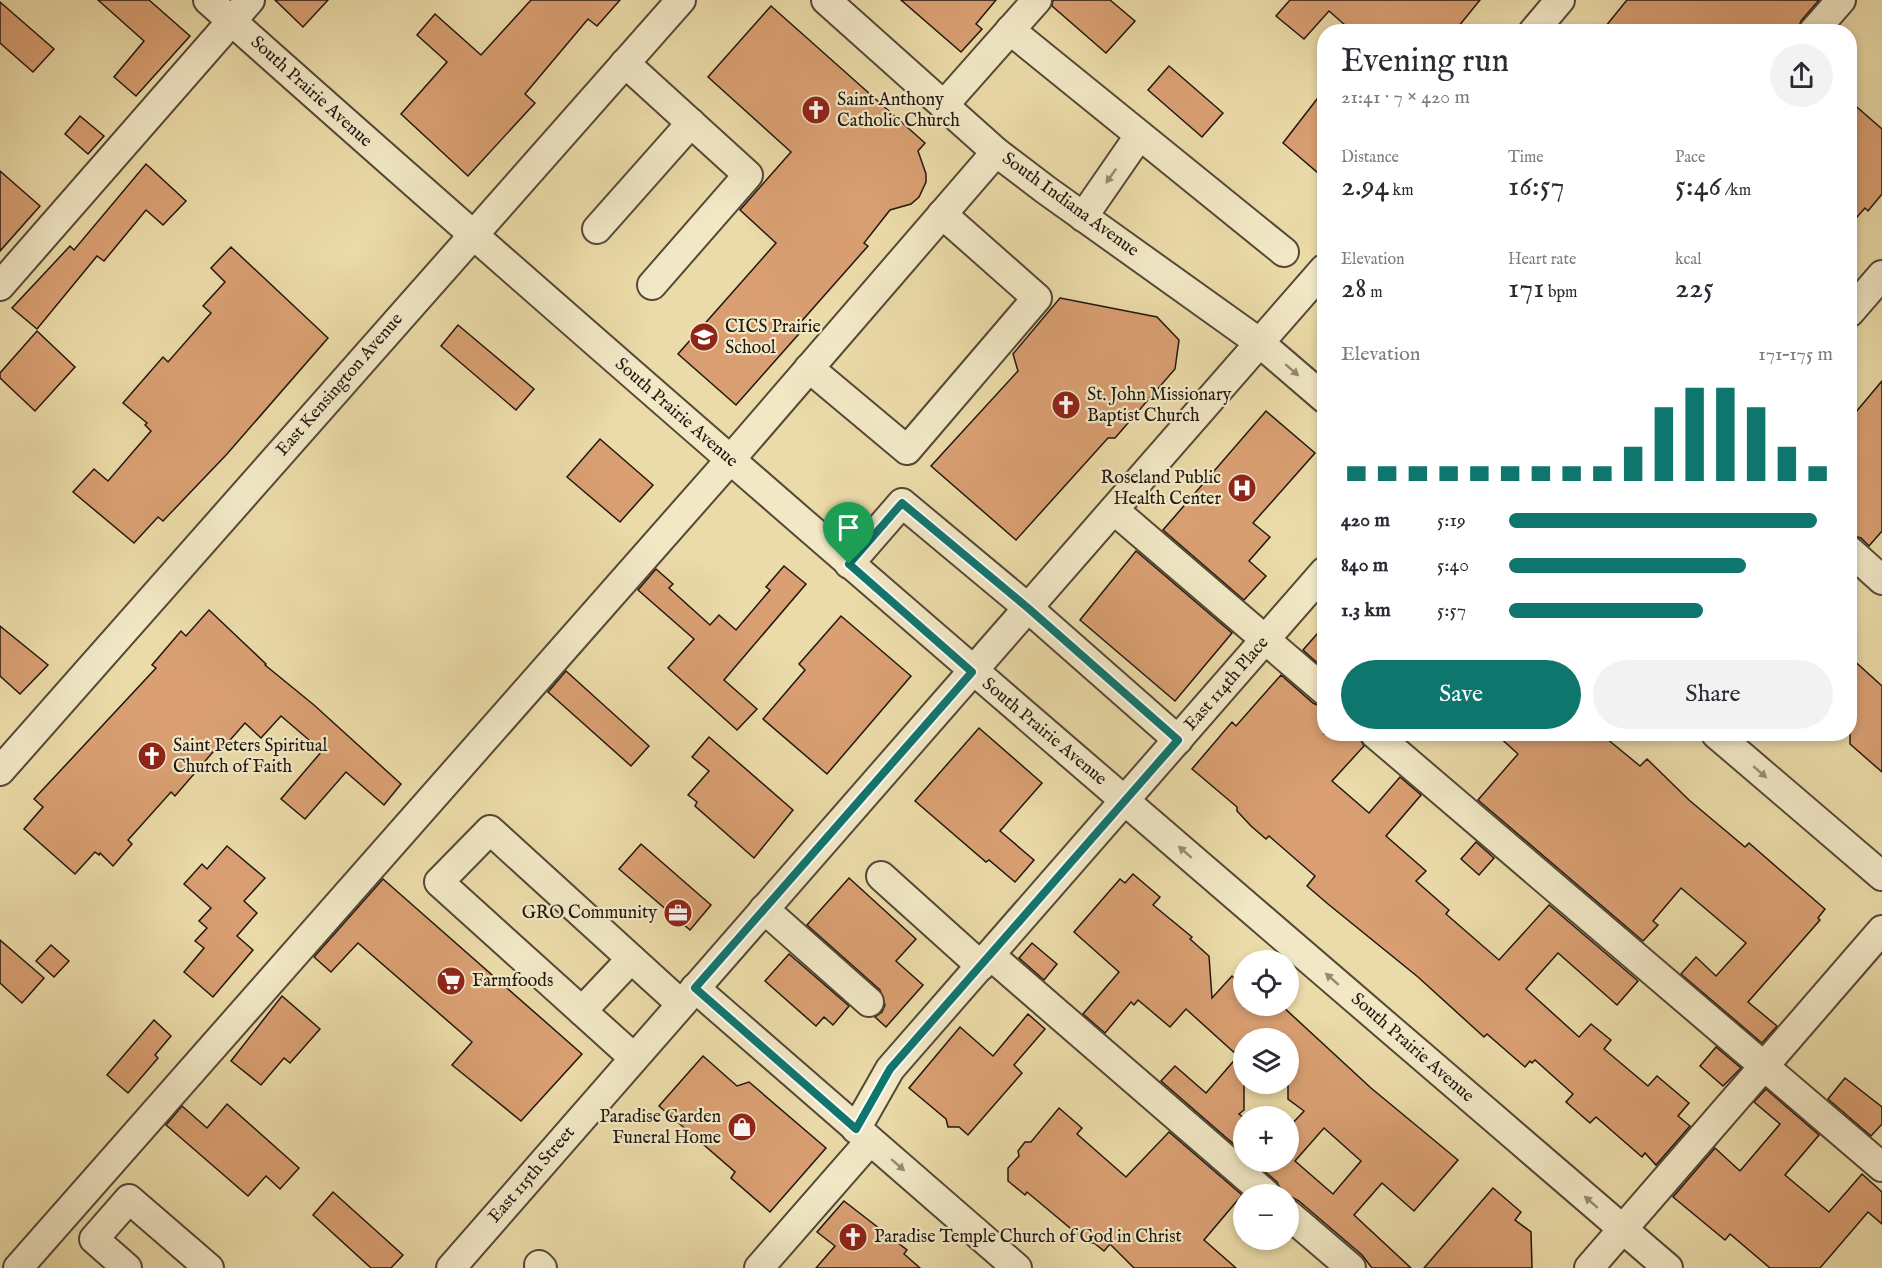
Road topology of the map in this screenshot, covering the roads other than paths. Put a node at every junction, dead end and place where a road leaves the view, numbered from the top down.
1 (208, 0) edge
2 (250, 0) edge
3 (681, 0) edge
4 (825, 0) edge
5 (1037, 0) edge
6 (1560, 0) edge
7 (1841, 0) edge
8 (231, 21) junction
9 (1540, 24) edge
10 (1820, 24) edge
11 (1010, 30) junction
12 (625, 63) junction
13 (944, 105) junction
14 (691, 123) junction
15 (1139, 136) junction
16 (996, 152) junction
17 (942, 214) junction
18 (1083, 216) junction
19 (597, 230) dead end
20 (472, 236) junction
21 (1284, 252) dead end
22 (1882, 275) edge
23 (1317, 277) edge
24 (652, 285) dead end
25 (0, 286) edge
26 (1857, 304) edge
27 (1260, 342) junction
28 (809, 368) junction
29 (1317, 392) edge
30 (730, 460) junction
31 (1114, 510) junction
32 (1857, 557) edge
33 (849, 564) junction
34 (1317, 580) edge
35 (1882, 580) edge
36 (1028, 608) junction
37 (1265, 640) junction
38 (972, 672) junction
39 (1317, 684) edge
40 (1178, 740) junction
41 (1383, 741) edge
42 (1724, 741) edge
43 (0, 771) edge
44 (1125, 800) junction
45 (881, 876) dead end
46 (1882, 876) edge
47 (764, 909) junction
48 (1882, 930) edge
49 (632, 959) junction
50 (985, 960) junction
51 (688, 996) junction
52 (869, 1002) dead end
53 (582, 1011) junction
54 (634, 1058) junction
55 (1764, 1066) junction
56 (863, 1135) junction
57 (1882, 1167) edge
58 (1254, 1184) edge
59 (1299, 1223) edge
60 (1623, 1229) junction
61 (18, 1268) edge
62 (127, 1268) edge
63 (209, 1268) edge
64 (451, 1268) edge
65 (759, 1268) edge
66 (1017, 1268) edge
67 (1351, 1268) edge
68 (1589, 1268) edge
69 (1668, 1268) edge

1 - 8 street, South Prairie Avenue
2 - 8 street
3 - 12 street, East Kensington Avenue
4 - 13 street, South Indiana Avenue
5 - 11 street
6 - 9 street
7 - 10 street
8 - 20 street, South Prairie Avenue
8 - 25 street
11 - 13 street
11 - 15 street
12 - 14 street
12 - 20 street, East Kensington Avenue
13 - 16 street, South Indiana Avenue
14 - 19 street
14 - 24 street
15 -> 18 street
15 - 21 street
16 - 17 street
16 - 18 street, South Indiana Avenue
17 - 28 street
17 - 28 street
18 - 27 street, South Indiana Avenue
20 - 30 street, South Prairie Avenue
20 - 43 street, East Kensington Avenue
22 - 26 street
23 - 27 street, East 115th Street
27 -> 29 street, South Indiana Avenue
27 - 31 street, East 115th Street
28 - 30 street
30 - 33 street, South Prairie Avenue
30 - 61 street
31 - 36 street, East 115th Street
31 - 37 street
32 - 35 street
33 - 36 street
33 - 38 street, South Prairie Avenue
34 - 37 street, East 114th Place
36 - 38 street, East 115th Street
36 - 40 street
37 - 39 street
37 - 40 street, East 114th Place
38 - 44 street, South Prairie Avenue
38 - 47 street, East 115th Street
40 - 44 street, East 114th Place
41 - 55 street
42 -> 46 street
44 - 50 street, East 114th Place
60 -> 44 street, South Prairie Avenue
45 - 50 street
47 - 51 street, East 115th Street
47 - 52 street
48 - 55 street
49 - 51 street
49 - 53 street
49 - 53 street
50 - 56 street, East 114th Place
50 - 58 street
51 - 54 street, East 115th Street
51 - 56 street
53 - 54 street
54 - 64 street, East 115th Street
55 - 57 street
55 - 60 street
56 - 65 street, East 114th Place
56 -> 66 street
59 - 67 street
60 - 68 street
60 - 69 street, South Prairie Avenue
62 - 63 street

